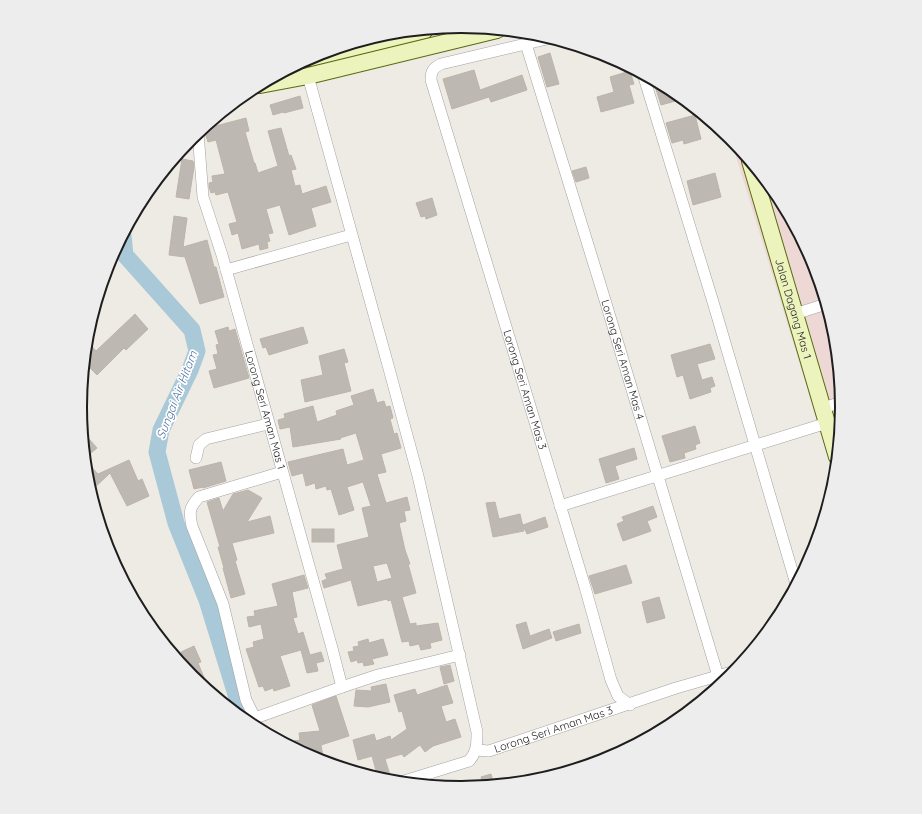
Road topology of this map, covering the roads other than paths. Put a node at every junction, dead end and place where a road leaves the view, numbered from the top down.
1 (481, 34) edge
2 (538, 41) edge
3 (526, 44) junction
4 (308, 76) junction
5 (276, 82) edge
6 (645, 82) edge
7 (199, 141) edge
8 (754, 174) edge
9 (351, 235) junction
10 (226, 270) junction
11 (821, 306) edge
12 (795, 314) junction
13 (835, 408) edge
14 (825, 416) junction
15 (268, 424) junction
16 (833, 443) edge
17 (755, 445) junction
18 (196, 458) dead end
19 (282, 472) junction
20 (657, 476) junction
21 (560, 506) junction
22 (794, 576) edge
23 (460, 655) junction
24 (718, 676) joint
25 (342, 687) junction
26 (630, 705) junction
27 (476, 750) junction
28 (414, 778) edge

1 - 4 main road
2 - 3 street
3 - 20 street, Lorong Seri Aman Mas 4
3 - 21 street, Lorong Seri Aman Mas 3
4 - 5 main road
4 - 9 street
6 - 17 street
7 - 10 street, Lorong Seri Aman Mas 1
8 - 12 main road, Jalan Dagang Mas 1
9 - 10 street
9 - 23 street
10 - 15 street, Lorong Seri Aman Mas 1
11 - 12 street
12 - 14 main road, Jalan Dagang Mas 1
13 - 14 street
14 - 16 main road, Jalan Dagang Mas 1
14 - 17 street
15 - 18 street
15 - 19 street, Lorong Seri Aman Mas 1
17 - 20 street
17 - 22 street
19 - 25 street, Lorong Seri Aman Mas 1
19 - 25 street
20 - 21 street
20 - 24 street, Lorong Seri Aman Mas 4
21 - 26 street, Lorong Seri Aman Mas 3
23 - 25 street
23 - 27 street
24 - 26 street, Lorong Seri Aman Mas 3
26 - 27 street, Lorong Seri Aman Mas 3
27 - 28 street

